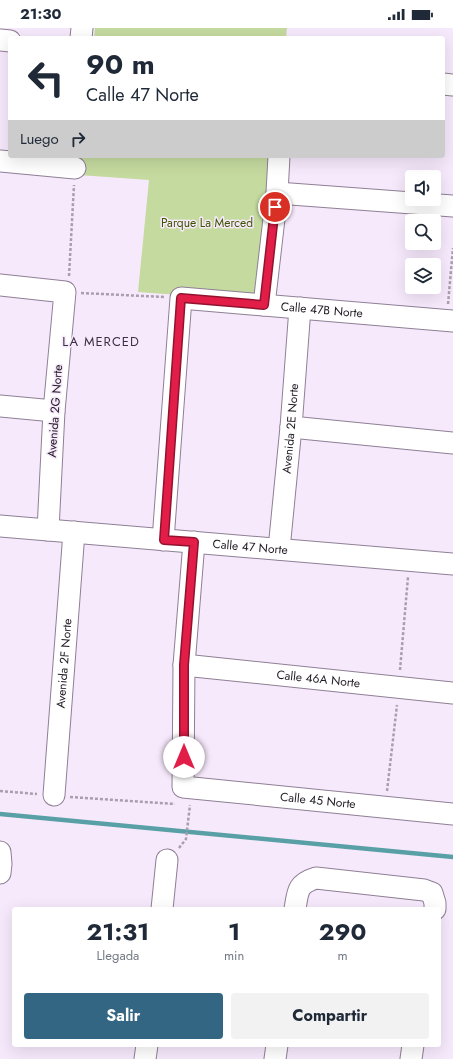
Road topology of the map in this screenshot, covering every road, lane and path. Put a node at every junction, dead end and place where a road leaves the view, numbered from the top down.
1 (279, 158) edge
2 (0, 161) edge
3 (70, 164) edge
4 (277, 193) junction
5 (453, 206) edge
6 (453, 248) edge
7 (0, 285) edge
8 (66, 292) junction
9 (181, 298) junction
10 (264, 305) junction
11 (300, 308) junction
12 (450, 321) edge
13 (0, 406) edge
14 (54, 411) junction
15 (291, 427) junction
16 (453, 443) edge
17 (0, 526) edge
18 (48, 530) junction
19 (74, 532) junction
20 (164, 540) junction
21 (194, 542) junction
22 (279, 549) junction
23 (453, 564) edge
24 (184, 665) junction
25 (453, 693) edge
26 (0, 791) edge
27 (54, 795) junction
28 (183, 796) junction
29 (189, 809) dead end
30 (453, 814) edge
31 (186, 839) dead end
32 (0, 852) edge
33 (167, 860) dead end
34 (0, 873) edge
35 (162, 907) edge
36 (295, 907) edge
37 (435, 907) edge
38 (147, 1047) edge
39 (277, 1047) edge
40 (413, 1047) edge
41 (145, 1059) edge
42 (275, 1059) edge
43 (411, 1059) edge

1 - 4 street
2 - 3 street
3 - 8 path
4 - 5 street
4 - 10 street
6 - 12 path
7 - 8 street
8 - 9 path
8 - 14 street, Avenida 2G Norte
9 - 10 street, Calle 47B Norte
9 - 20 street
10 - 11 street, Calle 47B Norte
11 - 12 street, Calle 47B Norte
11 - 15 street, Avenida 2E Norte
13 - 14 street
14 - 18 street, Avenida 2G Norte
15 - 16 street
15 - 22 street, Avenida 2E Norte
17 - 18 street, Calle 47 Norte
18 - 19 street, Calle 47 Norte
19 - 20 street, Calle 47 Norte
19 - 27 street, Avenida 2F Norte
20 - 21 street, Calle 47 Norte
21 - 22 street, Calle 47 Norte
21 - 24 street
22 - 23 street, Calle 47 Norte
24 - 25 street, Calle 46A Norte
24 - 28 street
26 - 27 path
27 - 28 path
28 - 30 street, Calle 45 Norte
29 - 31 path
32 - 34 street
33 - 35 street
36 - 37 street
38 - 41 street
39 - 42 street
40 - 43 street

